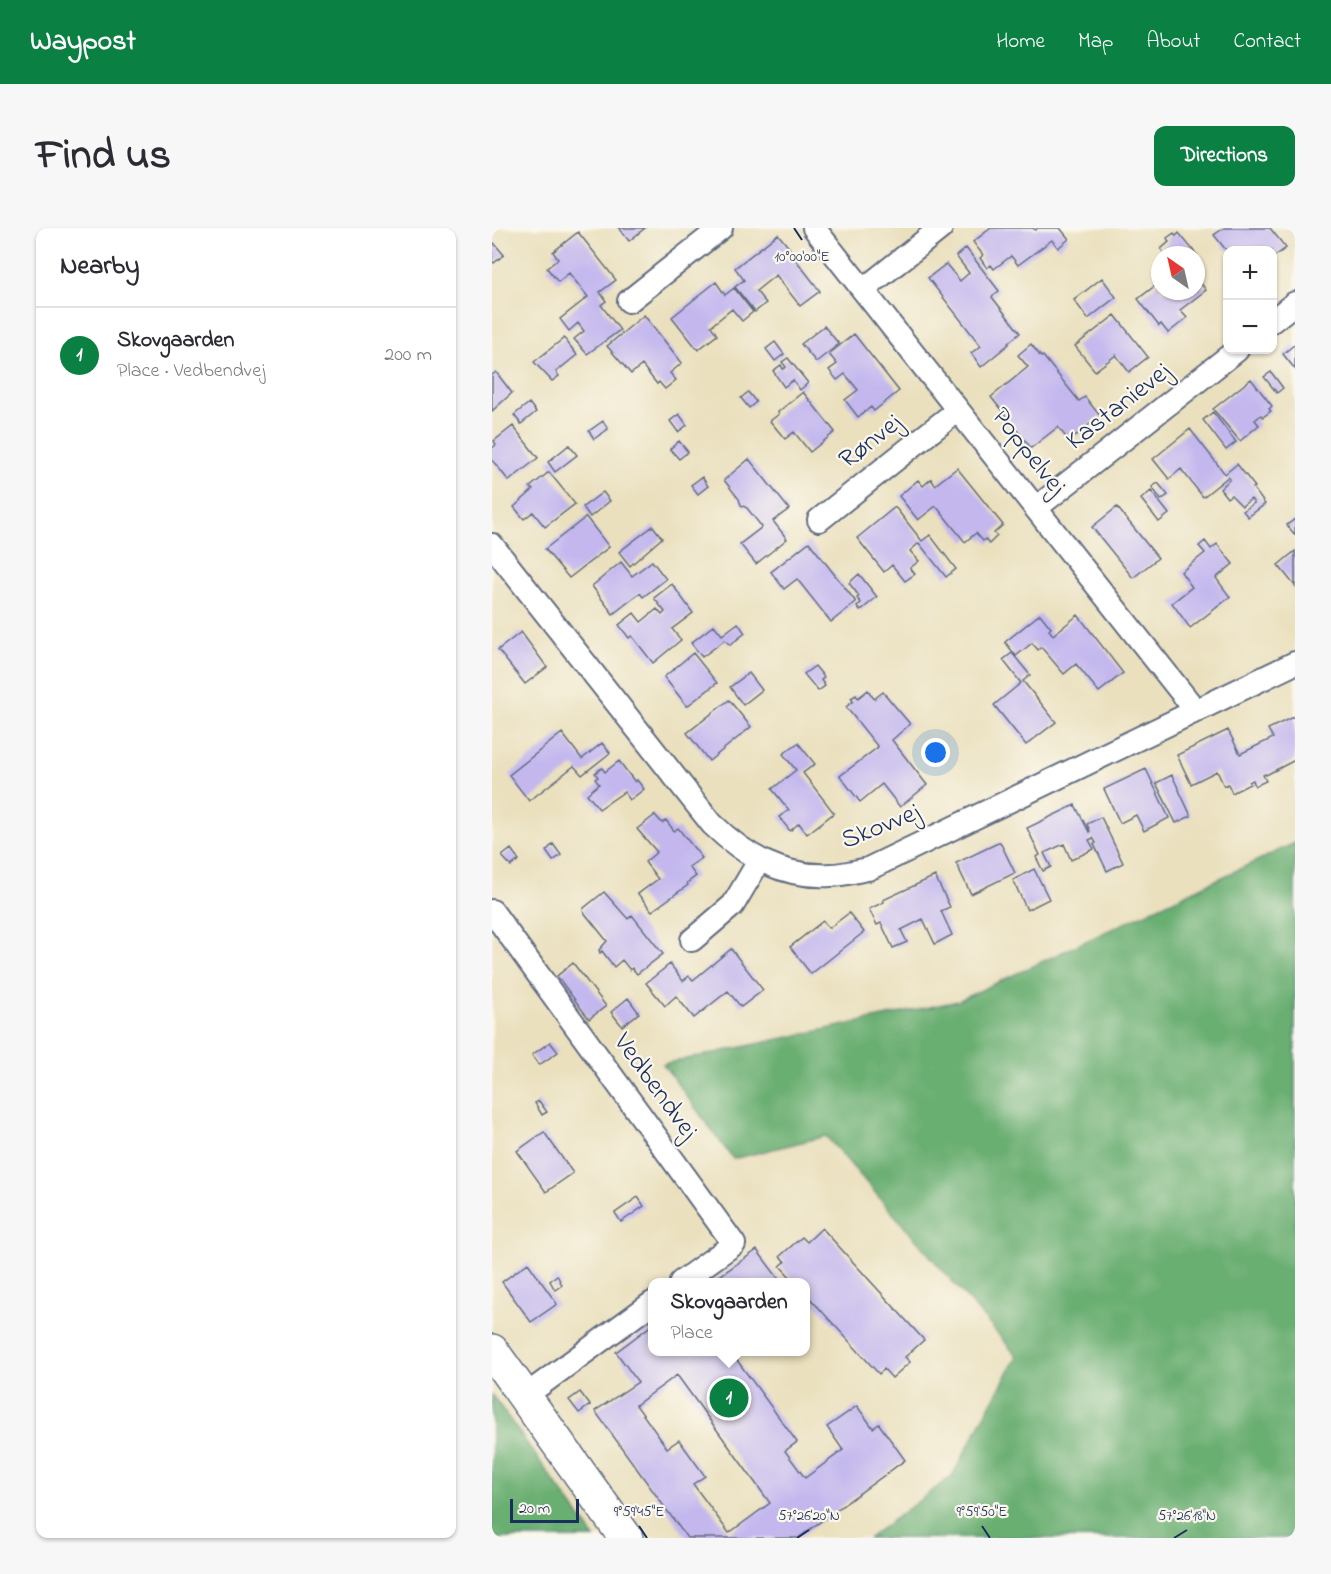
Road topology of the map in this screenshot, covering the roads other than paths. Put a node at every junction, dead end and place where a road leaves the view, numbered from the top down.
1 (721, 228) edge
2 (814, 228) edge
3 (942, 228) edge
4 (863, 290) junction
5 (629, 301) dead end
6 (1295, 303) edge
7 (1277, 317) edge
8 (1232, 354) edge
9 (958, 410) junction
10 (1036, 508) junction
11 (819, 520) dead end
12 (492, 545) edge
13 (1295, 663) edge
14 (1196, 711) junction
15 (759, 861) junction
16 (492, 911) edge
17 (692, 940) dead end
18 (687, 1278) edge
19 (648, 1306) edge
20 (492, 1351) edge
21 (525, 1396) junction
22 (626, 1538) edge

1 - 5 street
2 - 4 street, Poppelvej
3 - 4 street
4 - 9 street, Poppelvej
6 - 7 street
8 - 10 street, Kastanievej
9 - 10 street, Poppelvej
9 - 11 street, Rønvej
10 - 14 street, Poppelvej
12 - 15 street, Skovvej
13 - 14 street, Skovvej
14 - 15 street, Skovvej
15 - 17 street
16 - 18 street, Vedbendvej
19 - 21 street
20 - 21 main road
21 - 22 main road

